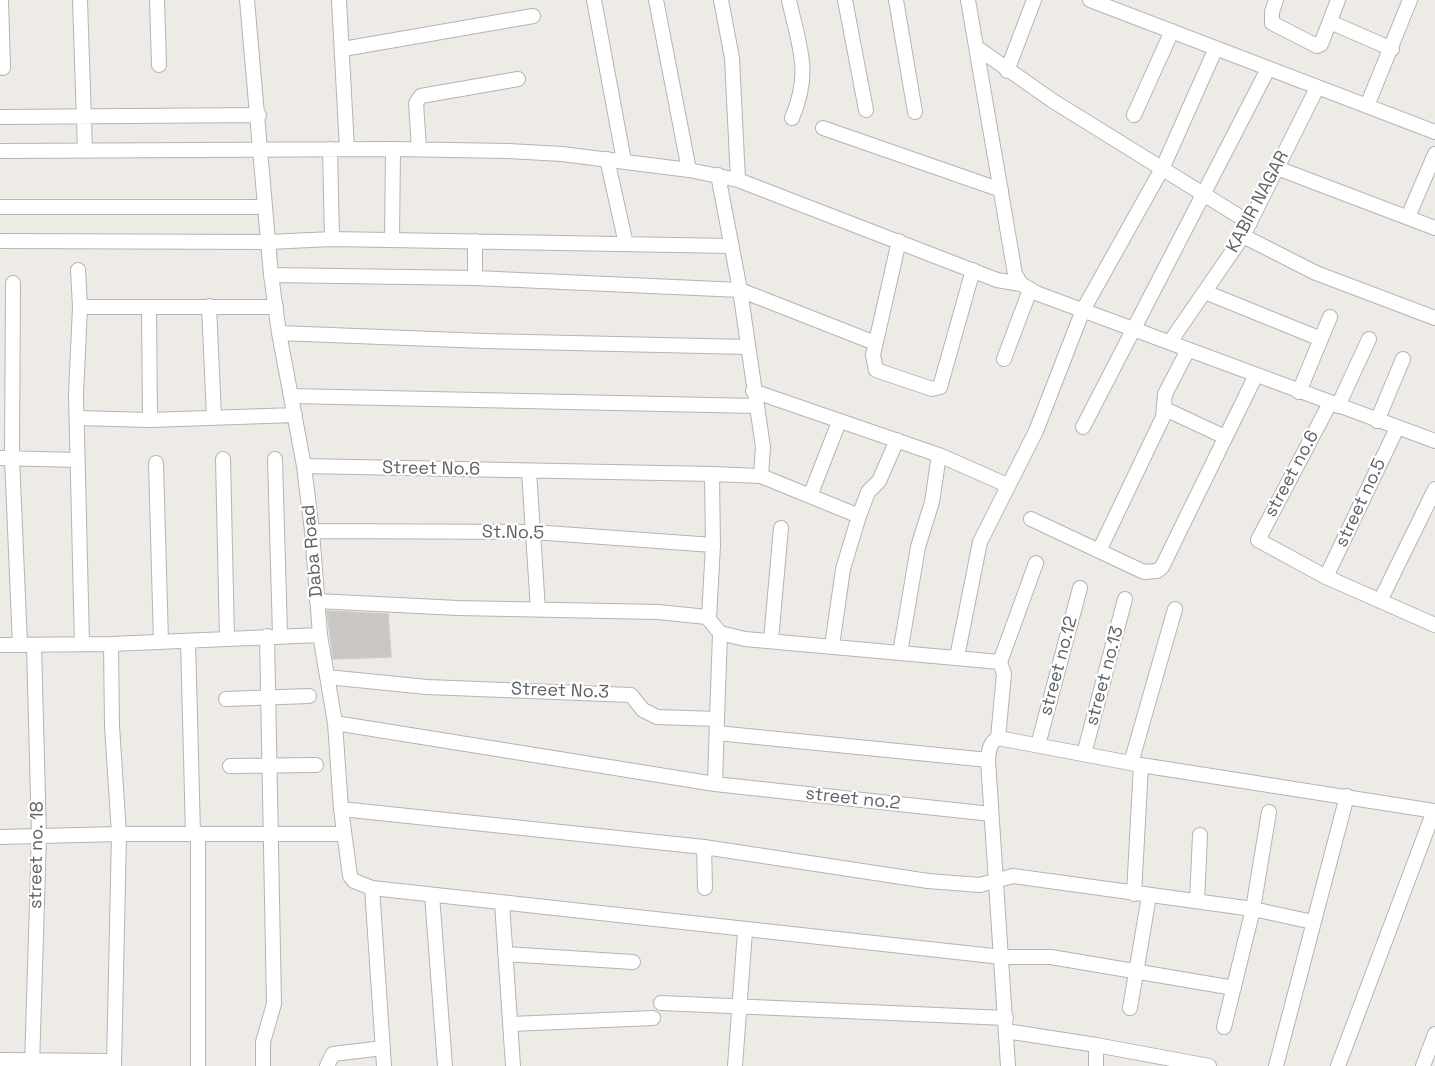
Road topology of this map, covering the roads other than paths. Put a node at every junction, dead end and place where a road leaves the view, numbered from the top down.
1 (1, 0) edge
2 (80, 0) edge
3 (157, 0) edge
4 (247, 0) edge
5 (339, 0) edge
6 (594, 0) edge
7 (656, 0) edge
8 (722, 0) edge
9 (789, 0) edge
10 (845, 0) edge
11 (896, 0) edge
12 (968, 0) edge
13 (1034, 0) edge
14 (1090, 0) edge
15 (1276, 0) edge
16 (1338, 0) edge
17 (1410, 0) edge
18 (533, 16) dead end
19 (1330, 22) junction
20 (1172, 31) junction
21 (976, 47) junction
22 (1216, 48) junction
23 (343, 49) junction
24 (1392, 49) junction
25 (159, 65) dead end
26 (3, 69) dead end
27 (1268, 69) junction
28 (1007, 71) junction
29 (518, 79) dead end
30 (1317, 88) junction
31 (1367, 106) junction
32 (866, 110) dead end
33 (915, 112) dead end
34 (1134, 115) dead end
35 (259, 116) junction
36 (0, 117) edge
37 (84, 118) junction
38 (792, 118) dead end
39 (823, 128) dead end
40 (1435, 132) edge
41 (330, 149) junction
42 (347, 149) junction
43 (393, 149) junction
44 (419, 149) junction
45 (262, 150) junction
46 (0, 151) edge
47 (85, 151) junction
48 (1435, 154) edge
49 (607, 159) junction
50 (624, 161) junction
51 (1162, 167) junction
52 (1277, 168) junction
53 (689, 170) junction
54 (718, 175) junction
55 (738, 180) junction
56 (1001, 190) junction
57 (1204, 197) junction
58 (0, 207) edge
59 (265, 207) junction
60 (1408, 217) junction
61 (1435, 228) edge
62 (1247, 230) junction
63 (332, 239) junction
64 (392, 240) junction
65 (0, 241) edge
66 (475, 241) junction
67 (899, 241) junction
68 (268, 242) junction
69 (626, 244) junction
70 (732, 246) junction
71 (78, 270) dead end
72 (973, 270) junction
73 (271, 275) junction
74 (475, 278) junction
75 (13, 283) dead end
76 (1025, 287) junction
77 (740, 290) junction
78 (1205, 292) junction
79 (209, 306) junction
80 (80, 307) junction
81 (149, 307) junction
82 (276, 307) junction
83 (1083, 310) junction
84 (1330, 317) dead end
85 (1435, 318) edge
86 (1134, 329) junction
87 (279, 333) junction
88 (1321, 339) junction
89 (1369, 339) dead end
90 (1170, 342) junction
91 (875, 343) junction
92 (748, 347) junction
93 (1188, 350) junction
94 (1004, 359) dead end
95 (1403, 359) dead end
96 (1256, 375) junction
97 (753, 391) junction
98 (1299, 392) junction
99 (291, 396) junction
100 (1334, 405) junction
101 (756, 406) junction
102 (1165, 409) junction
103 (295, 415) junction
104 (214, 417) junction
105 (77, 418) junction
106 (150, 420) junction
107 (1377, 421) junction
108 (839, 422) junction
109 (1083, 427) dead end
110 (1397, 428) junction
111 (1225, 437) junction
112 (897, 440) junction
113 (1435, 441) edge
114 (939, 455) junction
115 (6, 458) edge
116 (223, 459) dead end
117 (275, 459) dead end
118 (78, 460) junction
119 (156, 463) dead end
120 (304, 466) junction
121 (529, 471) junction
122 (712, 474) junction
123 (761, 476) junction
124 (1007, 485) junction
125 (1435, 489) edge
126 (810, 496) junction
127 (860, 516) junction
128 (1031, 519) dead end
129 (781, 528) dead end
130 (312, 531) junction
131 (533, 532) junction
132 (713, 545) junction
133 (1099, 551) junction
134 (1036, 563) dead end
135 (1326, 577) junction
136 (1080, 588) dead end
137 (1125, 598) dead end
138 (1380, 600) junction
139 (317, 602) junction
140 (1175, 609) dead end
141 (538, 610) junction
142 (710, 618) junction
143 (1435, 625) edge
144 (720, 633) junction
145 (320, 635) junction
146 (273, 636) junction
147 (227, 638) junction
148 (771, 640) junction
149 (188, 641) junction
150 (161, 642) junction
151 (81, 644) junction
152 (111, 644) junction
153 (0, 645) edge
154 (20, 645) junction
155 (34, 645) junction
156 (832, 646) junction
157 (900, 653) junction
158 (957, 657) junction
159 (1000, 662) junction
160 (327, 677) junction
161 (309, 696) dead end
162 (268, 697) junction
163 (226, 699) dead end
164 (717, 719) junction
165 (335, 723) junction
166 (717, 733) junction
167 (998, 738) junction
168 (1038, 745) junction
169 (1084, 754) junction
170 (988, 760) junction
171 (1136, 764) junction
172 (272, 765) junction
173 (316, 765) dead end
174 (230, 766) dead end
175 (715, 784) junction
176 (1347, 796) junction
177 (341, 809) junction
178 (1435, 811) edge
179 (1269, 813) dead end
180 (991, 814) junction
181 (195, 833) junction
182 (119, 834) junction
183 (342, 834) junction
184 (272, 835) junction
185 (1200, 835) dead end
186 (39, 836) junction
187 (0, 837) edge
188 (704, 847) junction
189 (997, 880) junction
190 (372, 888) junction
191 (705, 888) dead end
192 (1134, 894) junction
193 (432, 895) junction
194 (1149, 896) junction
195 (1197, 901) junction
196 (502, 903) junction
197 (1253, 909) junction
198 (1313, 922) junction
199 (745, 931) junction
200 (505, 954) junction
201 (1002, 957) junction
202 (633, 962) dead end
203 (1137, 970) junction
204 (1234, 988) junction
205 (661, 1003) dead end
206 (740, 1005) junction
207 (1130, 1008) dead end
208 (653, 1018) dead end
209 (511, 1024) junction
210 (1006, 1025) junction
211 (1224, 1027) dead end
212 (1435, 1034) edge
213 (1096, 1045) junction
214 (383, 1048) junction
215 (0, 1060) edge
216 (33, 1063) edge
217 (114, 1064) edge
218 (198, 1066) edge
219 (263, 1066) edge
220 (327, 1066) edge
221 (384, 1066) edge
222 (445, 1066) edge
223 (513, 1066) edge
224 (735, 1066) edge
225 (1008, 1066) edge
226 (1096, 1066) edge
227 (1209, 1066) edge
228 (1276, 1066) edge
229 (1338, 1066) edge
230 (1423, 1066) edge

1 - 26 street
2 - 37 street
3 - 25 street
4 - 35 street, Daba Road
5 - 23 street
6 - 50 street
7 - 53 street
8 - 55 street
9 - 38 street
10 - 32 street
11 - 33 street
12 - 21 street
13 - 28 street
14 - 20 street
15 - 19 street
16 - 19 street
17 - 24 street
18 - 23 street
19 - 24 street
20 - 22 street
20 - 34 street
21 - 28 street
21 - 56 street
22 - 27 street
22 - 51 street
23 - 42 street
24 - 31 street
27 - 30 street
27 - 57 street
28 - 51 street
29 - 44 street
30 - 31 street
30 - 52 street, KABIR NAGAR
31 - 40 street
35 - 37 street
35 - 45 street, Daba Road
36 - 37 street
37 - 47 street
39 - 56 street
41 - 42 street
41 - 45 street
41 - 63 street
42 - 43 street
43 - 44 street
43 - 64 street
44 - 49 street
45 - 47 street
45 - 59 street, Daba Road
46 - 47 street
48 - 60 street
49 - 50 street
49 - 69 street
50 - 53 street
51 - 57 street
51 - 83 street
52 - 60 street
52 - 62 street, KABIR NAGAR
53 - 54 street
54 - 55 street
54 - 70 street
55 - 67 street
56 - 76 street
57 - 62 street
57 - 86 street
58 - 59 street
59 - 68 street, Daba Road
60 - 61 street
62 - 78 street, KABIR NAGAR
62 - 85 street
63 - 64 street
63 - 68 street
64 - 66 street
65 - 68 street
66 - 69 street
66 - 74 street
67 - 72 street
67 - 91 street
68 - 73 street, Daba Road
69 - 70 street
70 - 77 street
71 - 80 street
72 - 76 street
72 - 91 street
73 - 74 street
73 - 82 street, Daba Road
74 - 77 street
75 - 115 street
76 - 83 street
76 - 94 street
77 - 91 street
77 - 92 street
78 - 88 street
78 - 90 street, KABIR NAGAR
79 - 81 street
79 - 82 street
79 - 104 street
80 - 81 street
80 - 105 street
81 - 106 street
82 - 87 street, Daba Road
83 - 86 street
83 - 124 street
84 - 88 street
86 - 90 street
86 - 109 street
87 - 92 street
87 - 99 street, Daba Road
88 - 98 street
89 - 100 street
90 - 93 street
92 - 97 street
93 - 96 street
93 - 102 street
95 - 107 street
96 - 98 street
96 - 111 street
97 - 101 street
97 - 108 street
98 - 100 street
99 - 101 street
99 - 103 street, Daba Road
100 - 107 street
100 - 135 street, street no.6
101 - 123 street
102 - 111 street
102 - 133 street
103 - 104 street
103 - 120 street, Daba Road
104 - 106 street
105 - 106 street
105 - 118 street
107 - 110 street
108 - 112 street
108 - 126 street
110 - 113 street
110 - 135 street, street no.5
111 - 133 street
112 - 114 street
112 - 127 street
114 - 124 street
114 - 157 street
115 - 118 street
115 - 154 street
116 - 147 street
117 - 146 street
118 - 151 street
119 - 150 street
120 - 121 street, Street No.6
120 - 130 street, Daba Road
121 - 122 street, Street No.6
121 - 131 street
122 - 123 street, Street No.6
122 - 132 street
123 - 126 street, Street No.6
124 - 158 street
125 - 138 street
126 - 127 street, Street No.6
127 - 156 street
128 - 133 street
129 - 148 street
130 - 131 street, St.No.5
130 - 139 street, Daba Road
131 - 132 street, St.No.5
131 - 141 street
132 - 142 street
134 - 159 street
135 - 138 street
136 - 168 street, street no.12
137 - 169 street, street no.13
138 - 143 street
139 - 141 street
139 - 145 street, Daba Road
140 - 171 street
141 - 142 street
142 - 144 street
144 - 148 street
144 - 164 street
145 - 146 street
145 - 160 street, Daba Road
146 - 147 street
146 - 162 street
147 - 149 street
148 - 156 street
149 - 150 street
149 - 181 street
150 - 152 street
151 - 152 street
151 - 155 street
152 - 182 street
153 - 154 street
154 - 155 street
155 - 186 street, street no. 18
156 - 157 street
157 - 158 street
158 - 159 street
159 - 167 street
160 - 164 street, Street No.3
160 - 165 street, Daba Road
161 - 162 street
162 - 163 street
162 - 172 street
164 - 166 street
165 - 175 street, street no.2
165 - 177 street, Daba Road
166 - 170 street
166 - 175 street
167 - 168 street
167 - 170 street
168 - 169 street
169 - 171 street
170 - 180 street
171 - 176 street
171 - 192 street
172 - 173 street
172 - 174 street
172 - 184 street
175 - 180 street, street no.2
176 - 178 street
176 - 198 street
177 - 183 street, Daba Road
177 - 188 street
178 - 229 street
179 - 197 street
180 - 189 street
181 - 182 street
181 - 184 street
181 - 218 street
182 - 186 street
182 - 217 street
183 - 184 street
183 - 190 street, Daba Road
184 - 219 street
185 - 195 street
186 - 187 street
186 - 216 street, street no. 18
188 - 189 street
188 - 191 street
189 - 192 street
189 - 201 street
190 - 193 street
190 - 214 street
192 - 194 street
193 - 196 street
193 - 222 street
194 - 195 street
194 - 203 street
195 - 197 street
196 - 199 street
196 - 200 street
197 - 198 street
197 - 204 street
198 - 228 street
199 - 201 street
199 - 206 street
200 - 202 street
200 - 209 street
201 - 203 street
201 - 210 street
203 - 204 street
203 - 207 street
204 - 211 street
205 - 206 street
206 - 210 street
206 - 224 street
208 - 209 street
209 - 223 street
210 - 213 street
210 - 225 street
212 - 230 street
213 - 226 street
213 - 227 street
214 - 220 street
214 - 221 street
215 - 216 street
216 - 217 street

